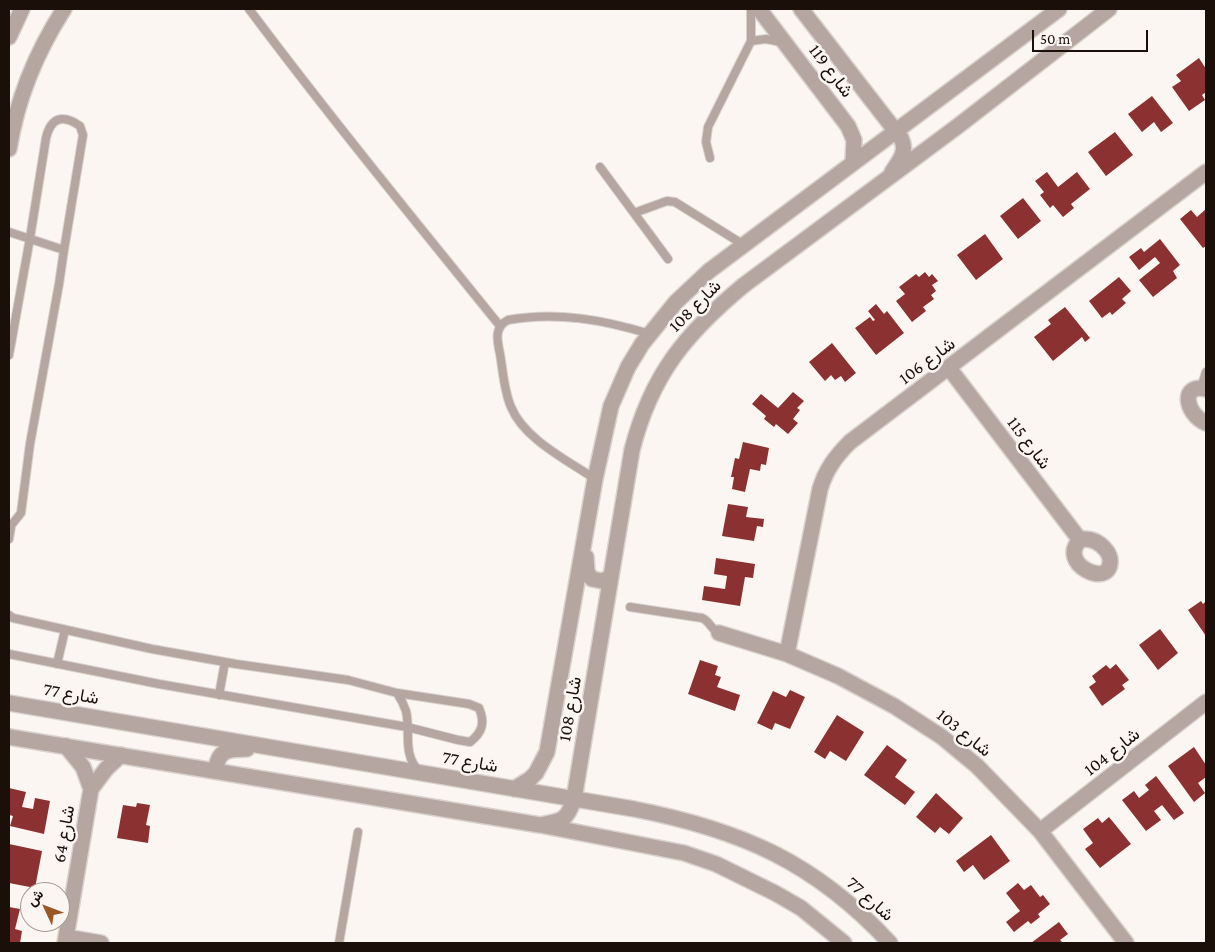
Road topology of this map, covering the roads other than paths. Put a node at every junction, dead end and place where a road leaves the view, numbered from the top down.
1 (22, 9) edge
2 (64, 9) edge
3 (249, 9) edge
4 (751, 9) edge
5 (759, 9) edge
6 (801, 9) edge
7 (1059, 9) edge
8 (1110, 9) edge
9 (9, 37) edge
10 (751, 41) junction
11 (788, 46) junction
12 (896, 131) junction
13 (9, 149) edge
14 (710, 158) dead end
15 (853, 163) junction
16 (600, 167) dead end
17 (1206, 172) edge
18 (888, 178) junction
19 (634, 213) junction
20 (9, 232) edge
21 (30, 238) junction
22 (744, 245) junction
23 (64, 250) junction
24 (668, 258) dead end
25 (500, 326) junction
26 (650, 334) junction
27 (9, 354) edge
28 (949, 368) junction
29 (1206, 372) edge
30 (1204, 389) edge
31 (1206, 422) edge
32 (595, 479) junction
33 (10, 527) edge
34 (9, 539) edge
35 (1080, 540) dead end
36 (584, 543) junction
37 (611, 577) junction
38 (630, 607) dead end
39 (9, 615) edge
40 (65, 630) junction
41 (719, 633) joint
42 (9, 654) edge
43 (786, 654) junction
44 (225, 662) junction
45 (57, 664) junction
46 (397, 694) junction
47 (219, 695) junction
48 (9, 702) edge
49 (1206, 702) edge
50 (407, 727) junction
51 (9, 737) edge
52 (66, 746) junction
53 (279, 748) junction
54 (121, 755) junction
55 (216, 771) junction
56 (423, 773) junction
57 (91, 789) junction
58 (514, 789) junction
59 (574, 799) junction
60 (540, 825) junction
61 (1040, 831) junction
62 (358, 832) dead end
63 (66, 940) edge
64 (842, 942) edge
65 (101, 943) edge
66 (339, 943) edge
67 (890, 943) edge
68 (1126, 943) edge

1 - 9 street
2 - 13 street
3 - 25 lane
4 - 10 lane
5 - 11 street, شارع 119
6 - 12 street, شارع 119
7 - 12 street, شارع 108
8 - 18 street, شارع 108
10 - 11 lane
10 - 14 lane
11 - 15 street, شارع 119
12 - 15 street, شارع 108
12 - 18 street
15 - 22 street, شارع 108
16 - 19 lane
17 - 28 street, شارع 106
18 - 37 street, شارع 108
19 - 22 lane
19 - 24 lane
20 - 21 lane
21 - 23 lane
21 - 23 lane
21 - 27 lane
22 - 26 street, شارع 108
23 - 33 lane
25 - 26 lane
25 - 32 lane
26 - 32 street, شارع 108
28 - 35 street, شارع 115
28 - 43 street, شارع 106
29 - 30 lane
30 - 31 street
32 - 36 street, شارع 108
33 - 34 lane
36 - 37 street
36 - 58 street, شارع 108
37 - 59 street, شارع 108
38 - 41 lane
39 - 40 lane
40 - 44 lane
40 - 45 lane
41 - 43 street, شارع 103
42 - 45 lane
43 - 61 street, شارع 103
44 - 46 lane
44 - 47 lane
45 - 47 lane
46 - 50 lane
46 - 50 lane
47 - 50 lane
48 - 53 street, شارع 77
49 - 61 street, شارع 104
50 - 56 lane
51 - 52 street
52 - 54 street
52 - 57 street, شارع 64
53 - 55 street
53 - 56 street, شارع 77
54 - 55 street
54 - 57 street, شارع 64
55 - 60 street
56 - 58 street, شارع 77
57 - 63 street, شارع 64
58 - 59 street, شارع 77
59 - 60 street, شارع 108
59 - 67 street, شارع 77
60 - 64 street
61 - 68 street, شارع 103
62 - 66 lane
63 - 65 street

